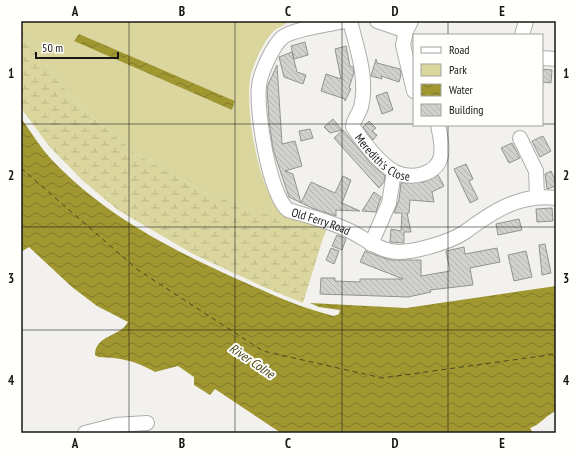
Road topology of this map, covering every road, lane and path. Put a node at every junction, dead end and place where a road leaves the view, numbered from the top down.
1 (345, 21) edge
2 (350, 21) edge
3 (376, 21) edge
4 (526, 21) edge
5 (409, 26) edge
6 (522, 34) edge
7 (543, 58) edge
8 (556, 59) edge
9 (413, 87) edge
10 (438, 126) edge
11 (520, 138) dead end
12 (394, 172) junction
13 (537, 197) junction
14 (556, 198) edge
15 (371, 244) junction
16 (147, 424) dead end
17 (117, 429) edge
18 (85, 433) edge

1 - 15 street, Old Ferry Road
2 - 12 street, Meredith's Close
3 - 5 street
4 - 6 street
5 - 9 street
7 - 8 street
10 - 12 street, Meredith's Close
11 - 13 street
12 - 15 street
13 - 14 street, Old Ferry Road
13 - 15 street, Old Ferry Road
16 - 17 street
17 - 18 street

